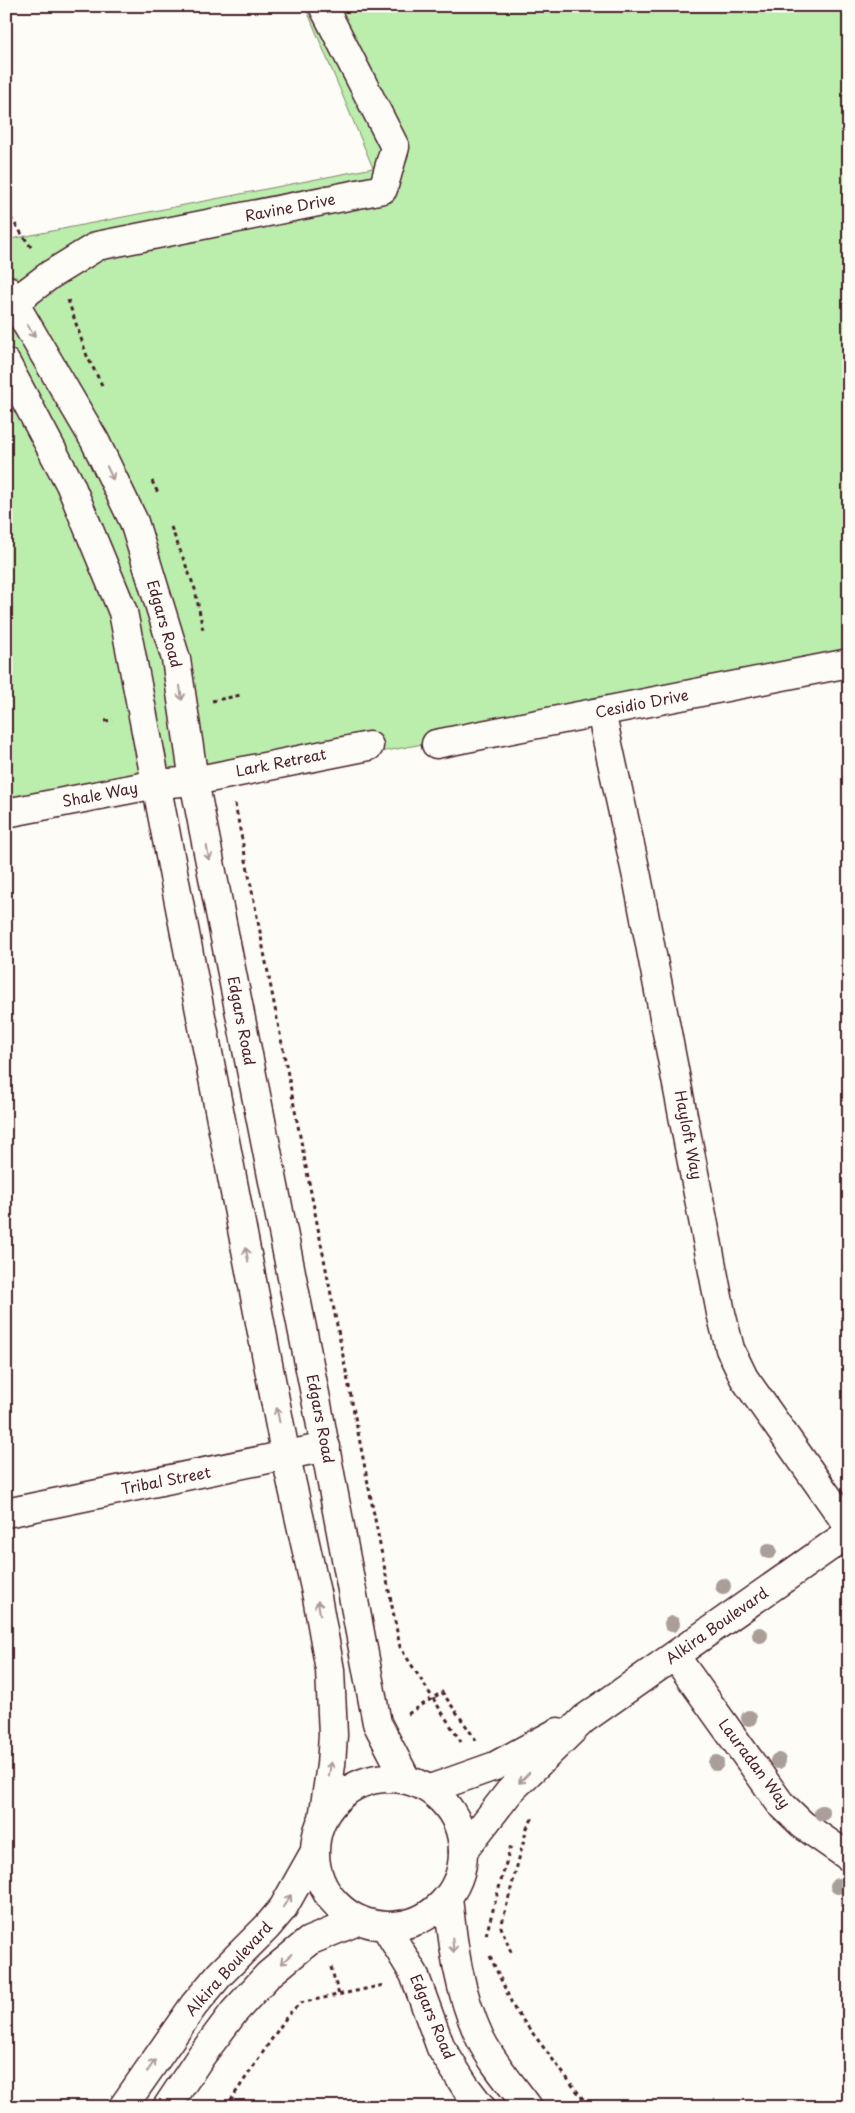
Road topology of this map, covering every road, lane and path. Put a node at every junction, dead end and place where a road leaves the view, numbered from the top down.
1 (323, 6) edge
2 (10, 295) edge
3 (6, 363) edge
4 (849, 663) edge
5 (601, 712) junction
6 (436, 744) dead end
7 (370, 746) dead end
8 (194, 781) junction
9 (157, 784) junction
10 (6, 813) edge
11 (326, 1447) junction
12 (286, 1457) junction
13 (6, 1513) edge
14 (849, 1528) edge
15 (849, 1533) edge
16 (675, 1656) junction
17 (584, 1719) junction
18 (418, 1784) junction
19 (323, 1818) junction
20 (463, 1851) junction
21 (314, 1853) junction
22 (849, 1858) edge
23 (448, 1897) junction
24 (372, 1923) junction
25 (488, 1951) dead end
26 (124, 2107) edge
27 (166, 2107) edge
28 (481, 2107) edge
29 (528, 2107) edge
30 (589, 2107) edge

1 - 2 street, Ravine Drive
2 -> 8 street, Edgars Road
3 - 9 street
4 - 5 street, Cesidio Drive
5 - 6 street, Cesidio Drive
5 - 14 street, Hayloft Way
7 - 8 street, Lark Retreat
8 - 9 street, Shale Way
8 -> 11 street, Edgars Road
9 - 10 street, Shale Way
12 -> 9 street
11 - 12 street, Tribal Street
11 - 18 street, Edgars Road
12 - 13 street, Tribal Street
19 -> 12 street
15 - 16 street, Alkira Boulevard
16 - 17 street, Alkira Boulevard
16 - 22 street, Lauradan Way
17 - 18 street, Alkira Boulevard
17 -> 20 street, Alkira Boulevard
18 - 19 street
18 - 20 street
19 - 21 street
20 - 23 street
21 - 24 street
26 -> 21 street, Alkira Boulevard
23 - 24 street
23 -> 29 street
24 -> 27 street
24 - 28 street, Edgars Road
25 - 30 path

